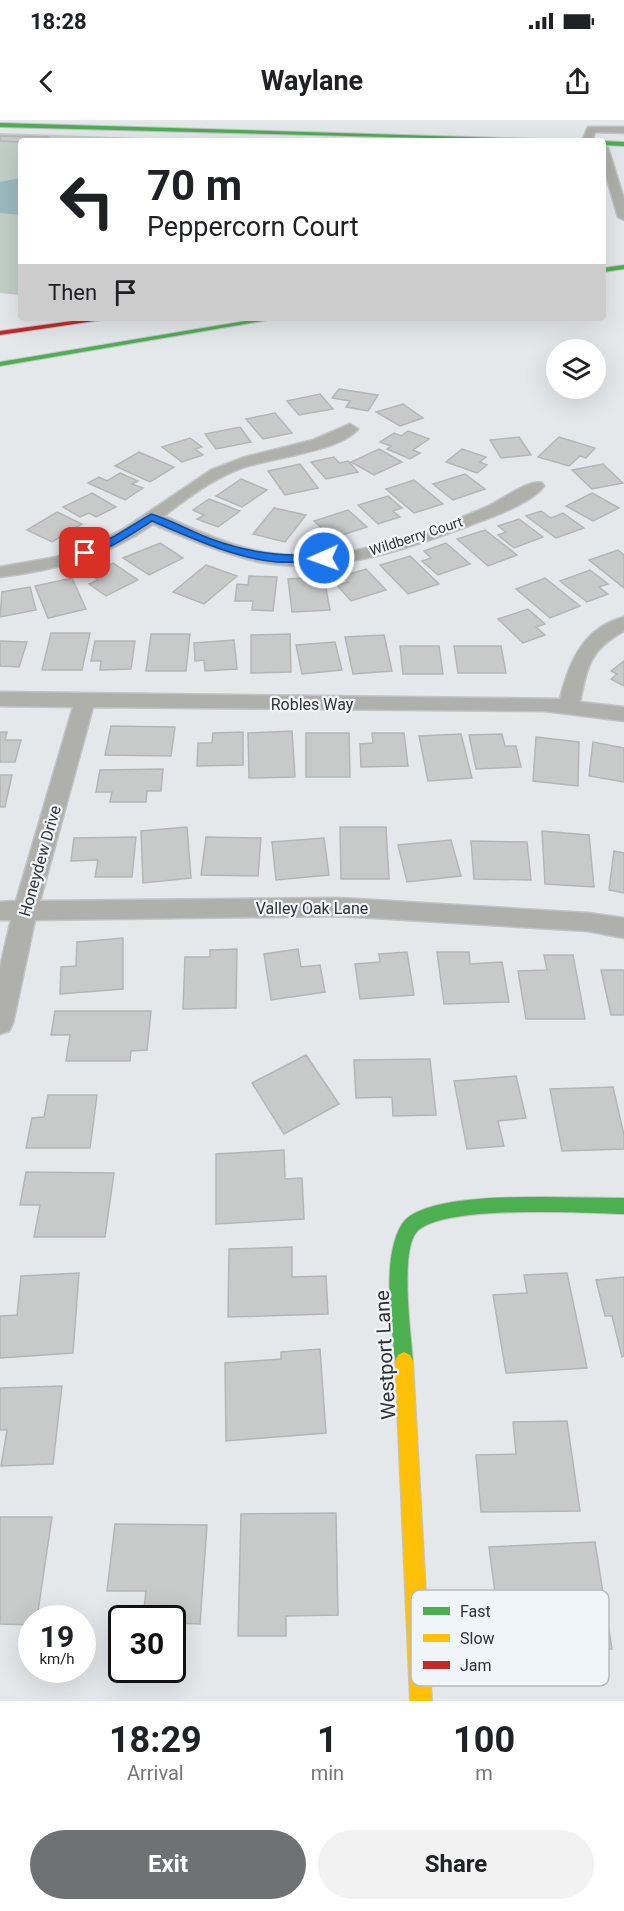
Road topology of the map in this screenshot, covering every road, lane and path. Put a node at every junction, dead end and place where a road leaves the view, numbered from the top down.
1 (0, 125) edge
2 (624, 130) edge
3 (437, 138) edge
4 (588, 138) edge
5 (606, 143) edge
6 (624, 144) edge
7 (606, 152) edge
8 (624, 217) edge
9 (624, 267) edge
10 (606, 270) edge
11 (18, 317) edge
12 (0, 319) edge
13 (89, 321) edge
14 (237, 321) edge
15 (258, 321) edge
16 (0, 333) edge
17 (0, 354) edge
18 (0, 364) edge
19 (350, 429) dead end
20 (536, 486) dead end
21 (151, 517) junction
22 (0, 572) edge
23 (624, 623) edge
24 (0, 699) edge
25 (85, 701) junction
26 (569, 706) junction
27 (624, 714) edge
28 (0, 911) edge
29 (25, 911) junction
30 (624, 928) edge
31 (0, 1023) edge
32 (624, 1206) edge
33 (416, 1590) edge
34 (420, 1686) edge
35 (421, 1701) edge

1 - 3 main road
2 - 4 street
5 - 6 main road
7 - 8 street
9 - 10 main road
11 - 12 main road
13 - 16 main road
14 - 17 main road
15 - 18 main road
19 - 21 street
20 - 21 street, Wildberry Court
21 - 22 street
23 - 26 street
24 - 25 street, Robles Way
25 - 26 street, Robles Way
25 - 29 street, Honeydew Drive
26 - 27 street, Robles Way
28 - 29 street, Valley Oak Lane
29 - 30 street, Valley Oak Lane
29 - 31 street, Honeydew Drive
32 - 33 main road, Westport Lane
34 - 35 main road, Westport Lane

